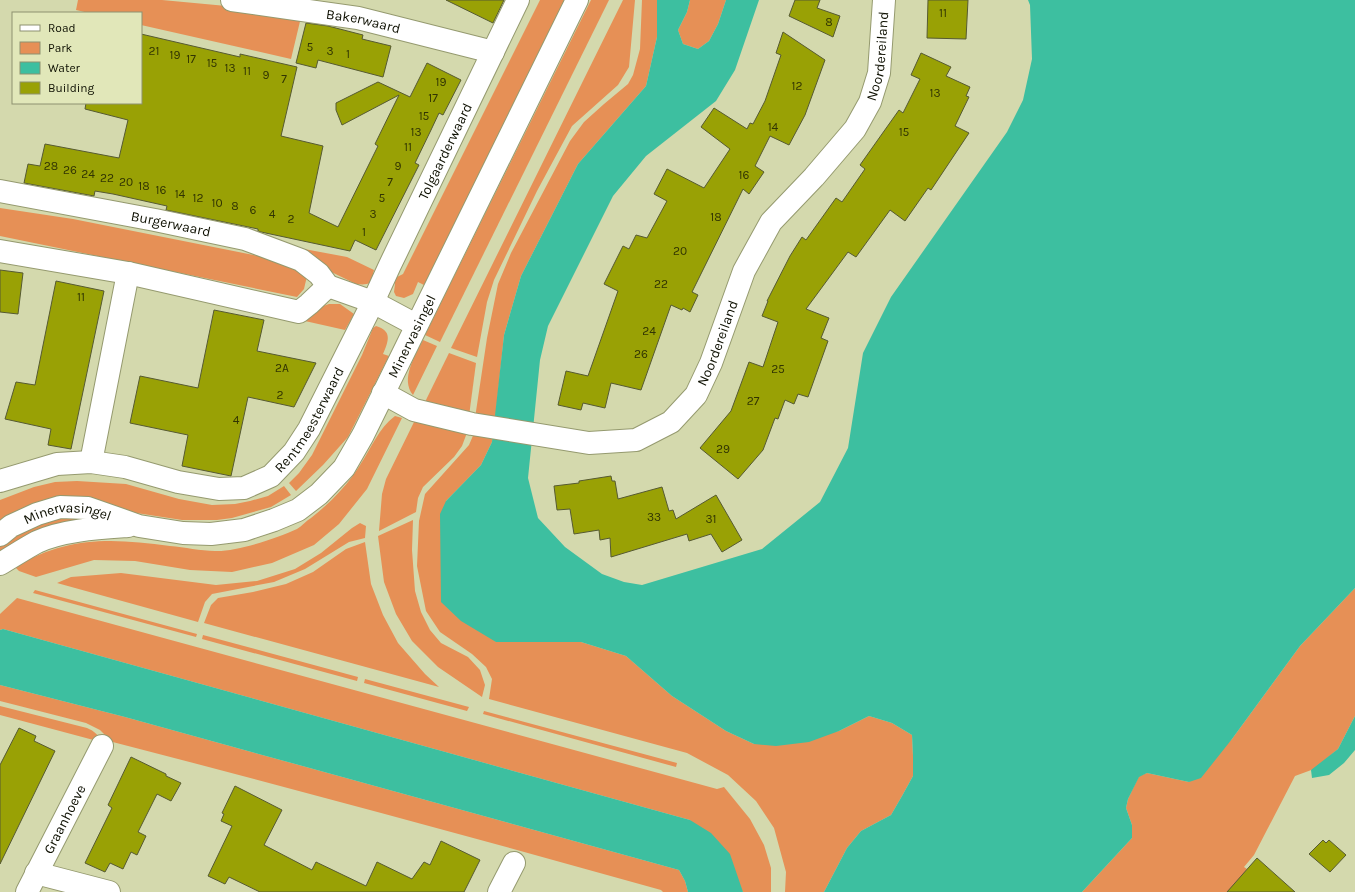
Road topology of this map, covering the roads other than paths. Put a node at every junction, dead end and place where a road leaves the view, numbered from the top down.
1 (232, 0) edge
2 (518, 0) edge
3 (577, 0) edge
4 (884, 0) edge
5 (493, 52) junction
6 (0, 191) edge
7 (0, 251) edge
8 (128, 273) junction
9 (328, 286) junction
10 (373, 302) junction
11 (416, 325) junction
12 (383, 393) junction
13 (91, 462) junction
14 (0, 481) edge
15 (139, 526) junction
16 (0, 535) edge
17 (0, 564) edge
18 (102, 746) dead end
19 (514, 863) dead end
20 (36, 873) junction
21 (27, 892) edge
22 (109, 892) edge
23 (499, 892) edge

1 - 5 street, Bakerwaard
2 - 5 street, Tolgaarderwaard
3 - 11 street, Minervasingel
4 - 12 street, Noordereiland
5 - 10 street, Tolgaarderwaard
6 - 9 street, Burgerwaard
7 - 8 street
8 - 9 street
8 - 13 street
9 - 10 street, Burgerwaard
10 - 11 street, Burgerwaard
10 - 13 street, Rentmeesterwaard
11 - 12 street, Minervasingel
12 - 15 street, Minervasingel
13 - 14 street, Rentmeesterwaard
15 - 16 street, Minervasingel
15 - 17 street, Minervasingel
18 - 20 street, Graanhoeve
19 - 23 street
20 - 21 street, Graanhoeve
20 - 22 street

